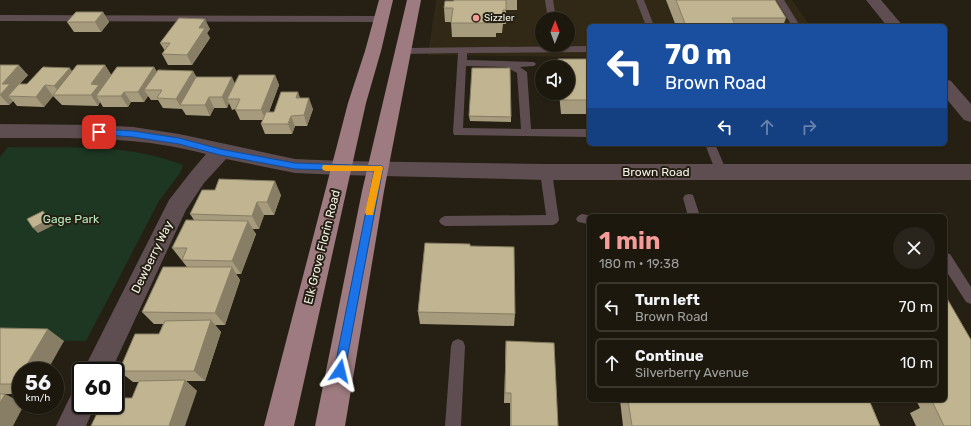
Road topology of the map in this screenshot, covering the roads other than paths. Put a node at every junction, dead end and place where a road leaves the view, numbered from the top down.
1 (386, 0) edge
2 (414, 0) edge
3 (549, 0) edge
4 (640, 0) edge
5 (780, 0) edge
6 (873, 0) edge
7 (551, 12) edge
8 (0, 18) edge
9 (382, 18) junction
10 (649, 24) edge
11 (795, 24) edge
12 (893, 24) edge
13 (535, 48) edge
14 (575, 48) edge
15 (587, 49) edge
16 (404, 51) junction
17 (463, 51) junction
18 (462, 63) junction
19 (508, 64) junction
20 (531, 64) dead end
21 (461, 86) junction
22 (472, 86) edge
23 (947, 87) edge
24 (460, 104) junction
25 (471, 104) edge
26 (971, 116) edge
27 (0, 131) edge
28 (526, 133) junction
29 (587, 133) edge
30 (711, 146) edge
31 (220, 152) junction
32 (341, 168) junction
33 (379, 168) junction
34 (546, 172) junction
35 (721, 172) junction
36 (971, 172) edge
37 (689, 198) dead end
38 (693, 214) edge
39 (446, 221) dead end
40 (947, 261) edge
41 (971, 298) edge
42 (458, 346) dead end
43 (101, 362) edge
44 (77, 414) edge
45 (71, 426) edge
46 (279, 426) edge
47 (330, 426) edge
48 (453, 426) edge

1 - 9 main road, Elk Grove Florin Road
2 - 16 main road
3 - 7 lane
4 - 10 lane
5 - 11 lane
6 - 12 street
8 - 9 lane
9 - 32 main road, Elk Grove Florin Road
13 - 17 lane
14 - 15 lane
16 - 17 lane
16 - 33 main road
17 - 18 lane
18 - 19 lane
18 - 21 lane
19 - 20 lane
19 - 28 lane
21 - 22 lane
21 - 24 lane
23 - 26 street
24 - 25 lane
24 - 28 lane
27 - 31 street, Brown Road
28 - 29 lane
30 - 35 lane
31 - 32 street, Brown Road
31 - 43 street, Dewberry Way
32 - 33 street, Brown Road
32 - 46 main road, Elk Grove Florin Road
33 - 34 street, Brown Road
33 - 47 main road
34 - 35 street, Brown Road
34 - 39 lane
35 - 36 street, Brown Road
37 - 38 lane
40 - 41 lane
42 - 48 lane
44 - 45 street

